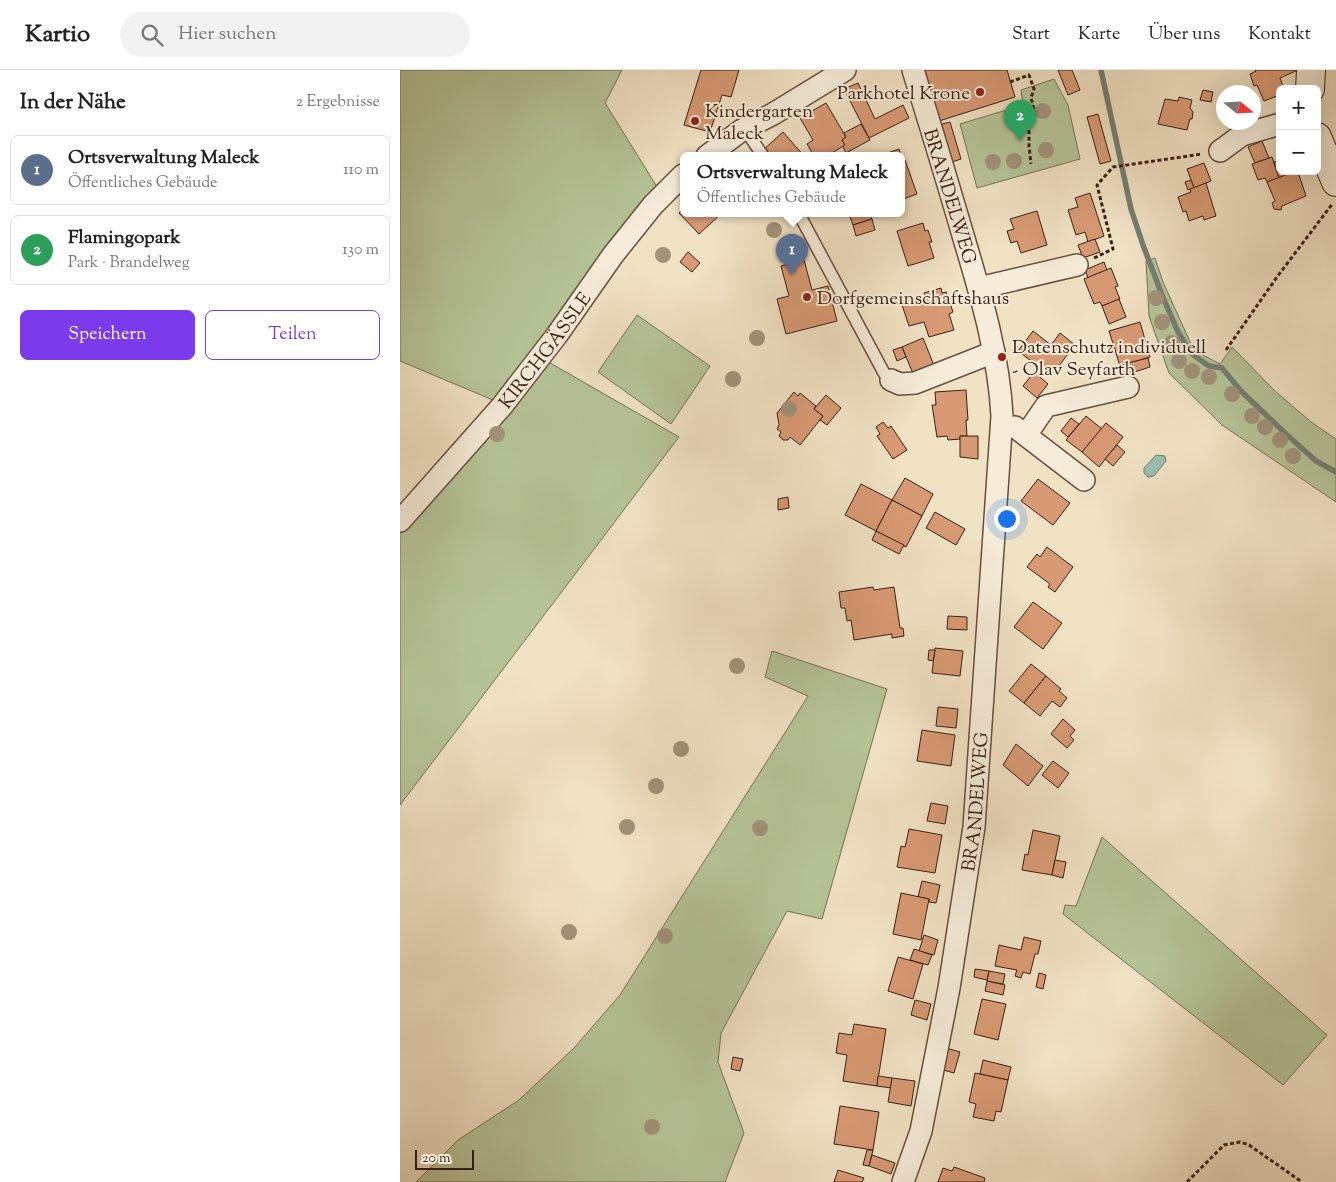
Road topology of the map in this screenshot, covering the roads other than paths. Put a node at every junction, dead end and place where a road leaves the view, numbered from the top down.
1 (845, 70) edge
2 (913, 70) edge
3 (1311, 70) edge
4 (1310, 85) edge
5 (1276, 125) edge
6 (745, 129) junction
7 (1321, 147) edge
8 (1220, 151) road end
9 (712, 152) edge
10 (760, 152) edge
11 (680, 178) edge
12 (1336, 182) edge
13 (801, 217) edge
14 (1077, 265) road end
15 (978, 288) junction
16 (994, 352) junction
17 (891, 380) joint
18 (1128, 387) dead end
19 (1002, 416) junction
20 (1026, 435) junction
21 (1084, 480) dead end
22 (400, 521) edge
23 (903, 1182) edge

1 - 6 street
2 - 15 street, BRANDELWEG
3 - 4 street
5 - 8 street
6 - 9 street
6 - 10 lane
7 - 12 street
11 - 22 street, KIRCHGÄSSLE
13 - 17 lane
14 - 15 street
15 - 16 street, BRANDELWEG
16 - 17 street
16 - 19 street, BRANDELWEG
18 - 20 street
19 - 20 street
19 - 23 street, BRANDELWEG
20 - 21 street

